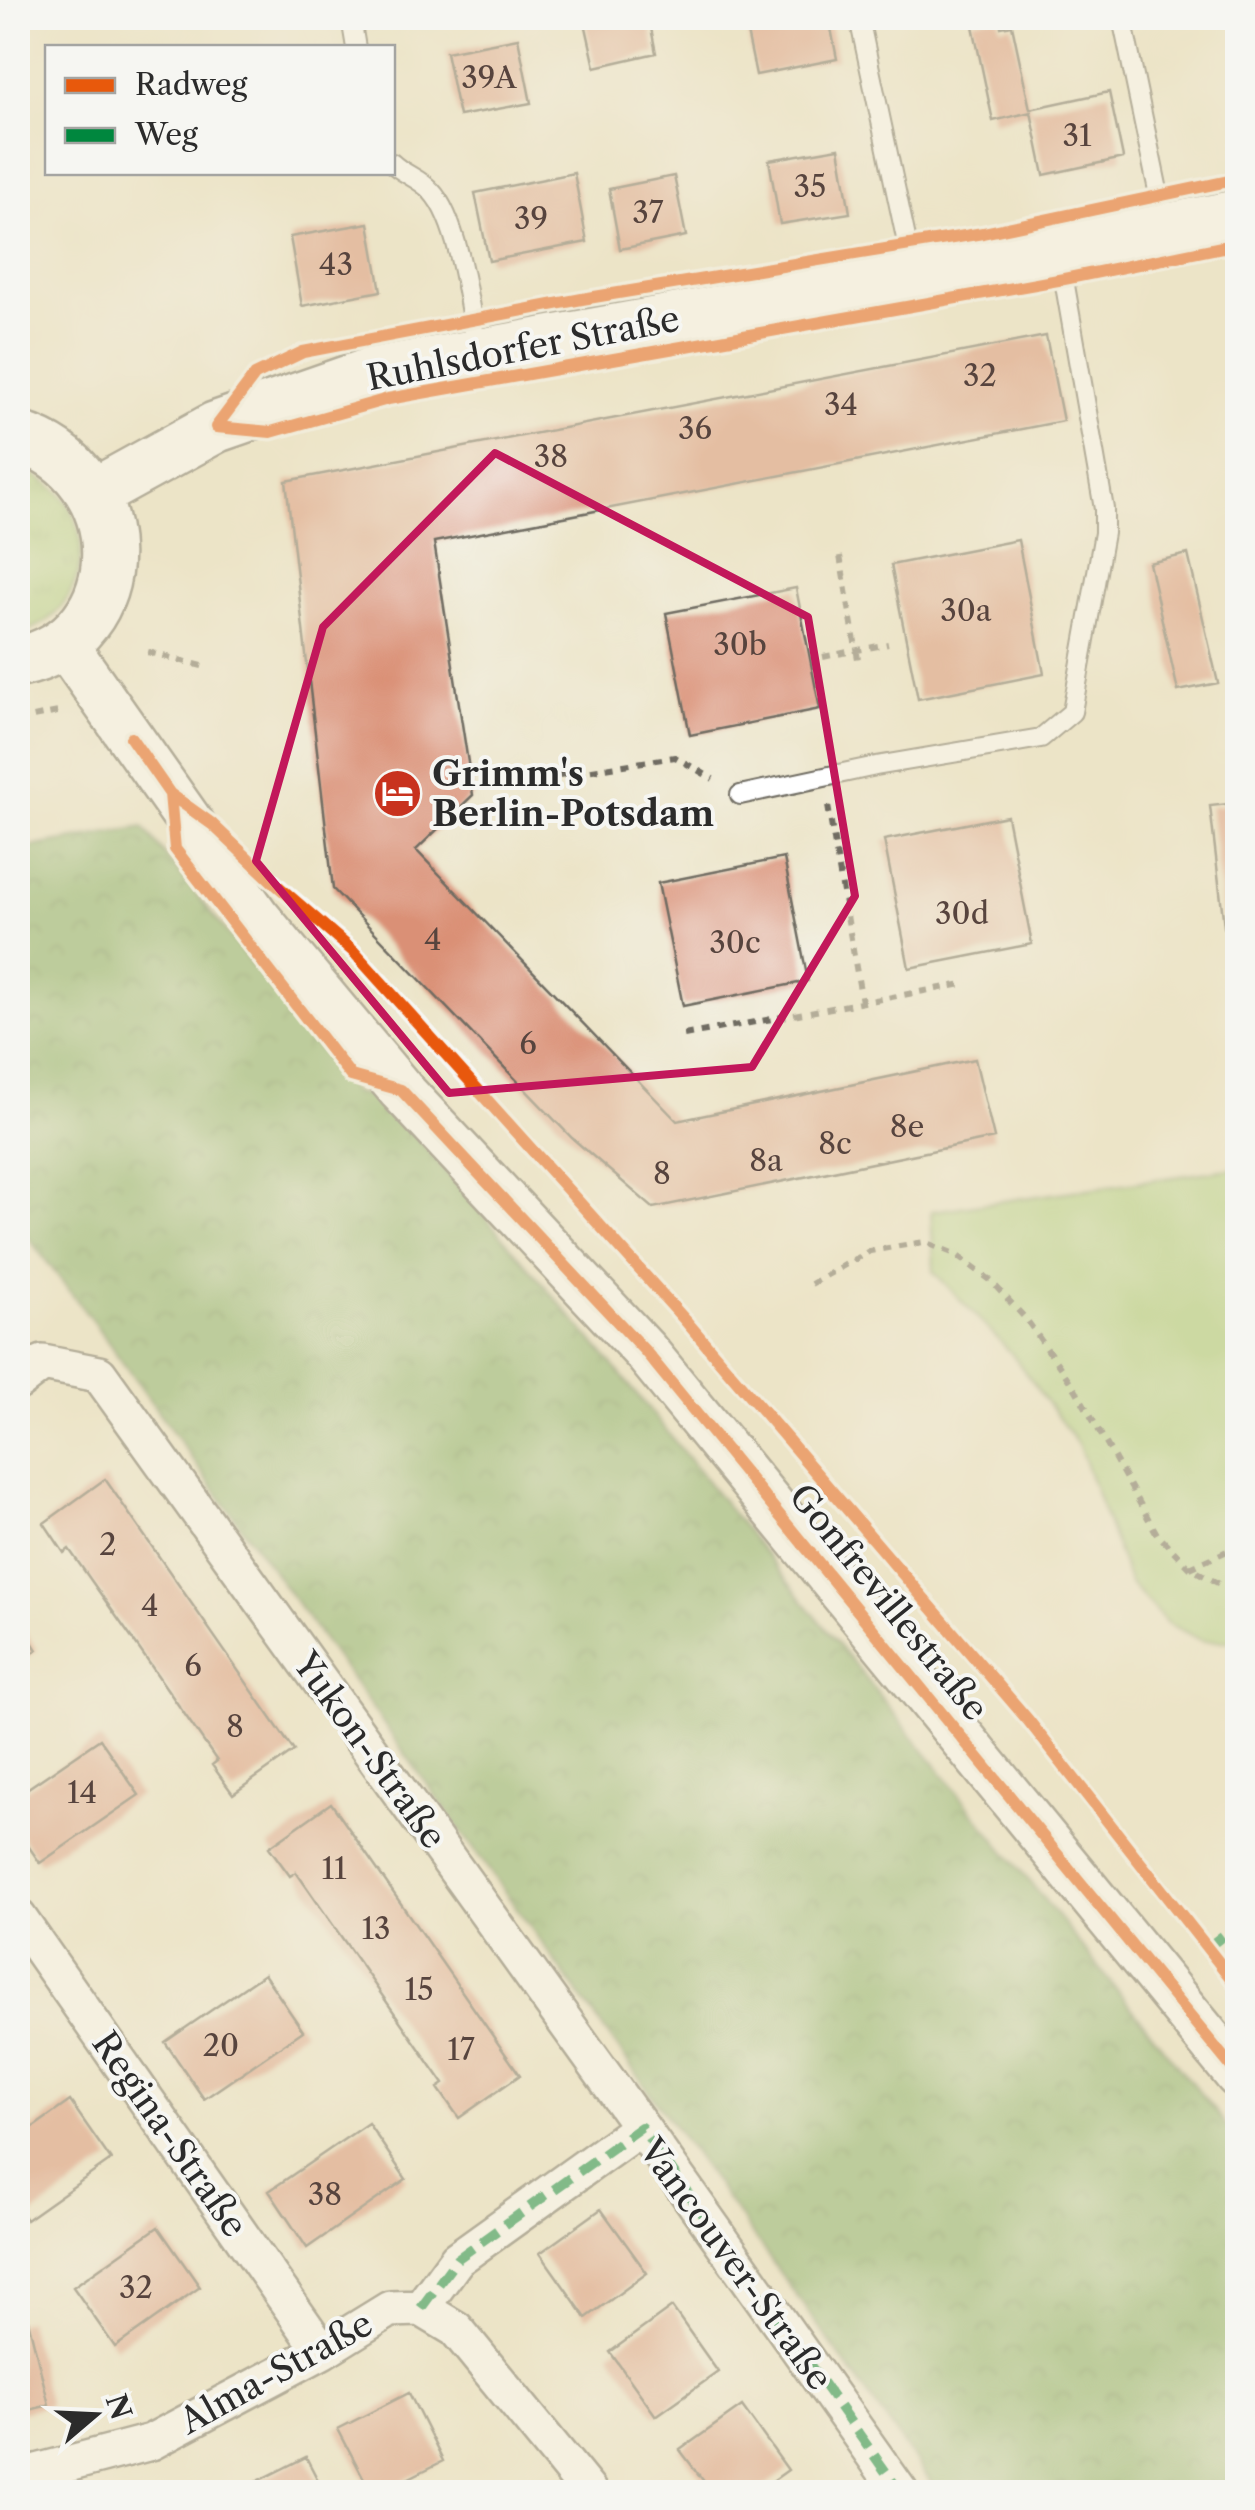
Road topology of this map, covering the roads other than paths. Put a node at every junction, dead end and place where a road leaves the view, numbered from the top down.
1 (358, 18) edge
2 (859, 18) edge
3 (1122, 18) edge
4 (356, 45) edge
5 (395, 165) edge
6 (1238, 214) edge
7 (1166, 229) junction
8 (1058, 250) junction
9 (914, 276) junction
10 (478, 356) junction
11 (18, 438) edge
12 (94, 494) junction
13 (63, 642) junction
14 (18, 662) edge
15 (740, 795) road end
16 (18, 1382) edge
17 (18, 1916) edge
18 (1238, 2074) edge
19 (641, 2127) junction
20 (421, 2308) junction
21 (322, 2351) junction
22 (18, 2477) edge
23 (589, 2492) edge
24 (900, 2492) edge

1 - 4 lane
2 - 9 lane
3 - 7 lane
5 - 10 lane
6 - 7 main road, Ruhlsdorfer Straße
7 - 8 main road, Ruhlsdorfer Straße
8 - 9 main road, Ruhlsdorfer Straße
8 - 15 lane
9 - 10 main road, Ruhlsdorfer Straße
10 - 12 main road, Ruhlsdorfer Straße
11 - 12 main road
12 - 13 main road
13 - 14 main road
13 - 18 street, Gonfrevillestraße
16 - 19 street, Yukon-Straße
17 - 21 street, Regina-Straße
19 - 20 street, Vancouver-Straße
19 - 24 street, Vancouver-Straße
20 - 21 street, Alma-Straße
20 - 23 street
21 - 22 street, Alma-Straße

